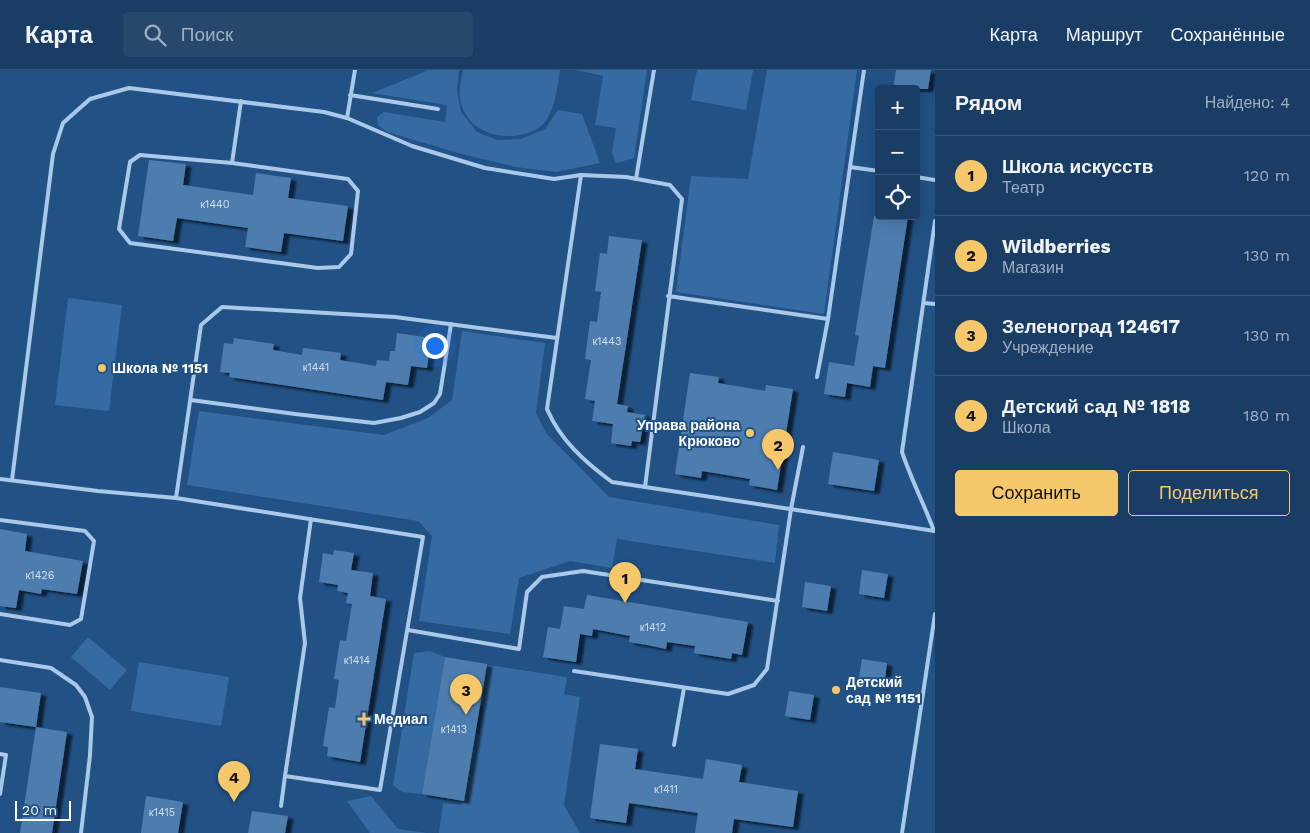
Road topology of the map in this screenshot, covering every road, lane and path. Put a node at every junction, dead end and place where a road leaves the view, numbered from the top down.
1 (355, 70) edge
2 (654, 70) edge
3 (864, 70) edge
4 (350, 95) junction
5 (241, 101) junction
6 (438, 109) dead end
7 (347, 118) junction
8 (232, 163) junction
9 (850, 167) junction
10 (875, 170) edge
11 (581, 175) junction
12 (920, 178) edge
13 (636, 179) junction
14 (935, 180) edge
15 (935, 221) edge
16 (668, 296) junction
17 (924, 303) junction
18 (935, 304) edge
19 (828, 319) junction
20 (452, 324) junction
21 (557, 338) junction
22 (818, 378) dead end
23 (191, 400) junction
24 (803, 447) dead end
25 (0, 479) edge
26 (12, 480) junction
27 (645, 487) junction
28 (176, 498) junction
29 (791, 509) junction
30 (311, 519) junction
31 (0, 520) edge
32 (934, 531) edge
33 (778, 601) junction
34 (0, 614) edge
35 (935, 614) edge
36 (408, 630) junction
37 (0, 660) edge
38 (574, 671) dead end
39 (684, 688) junction
40 (674, 745) dead end
41 (0, 754) edge
42 (285, 776) junction
43 (0, 794) edge
44 (281, 806) dead end
45 (80, 833) edge
46 (902, 833) edge

1 - 4 lane
2 - 13 lane
3 - 9 lane
4 - 6 lane
4 - 7 lane
5 - 7 lane
5 - 8 lane
5 - 26 lane
7 - 11 lane
8 - 8 lane
9 - 10 lane
9 - 19 lane
11 - 13 lane
11 - 21 lane
12 - 14 lane
13 - 16 lane
15 - 17 lane
16 - 19 lane
16 - 27 lane
17 - 18 lane
17 - 32 lane
19 - 22 lane
20 - 21 lane
20 - 23 lane
20 - 23 lane
21 - 27 lane
23 - 28 lane
24 - 29 lane
25 - 26 lane
26 - 28 lane
27 - 29 lane
28 - 30 lane
29 - 32 lane
29 - 33 lane
30 - 36 lane
30 - 42 lane
31 - 34 lane
33 - 36 lane
33 - 39 lane
35 - 46 lane
36 - 42 lane
37 - 45 lane
38 - 39 lane
39 - 40 lane
41 - 43 lane
42 - 44 lane

